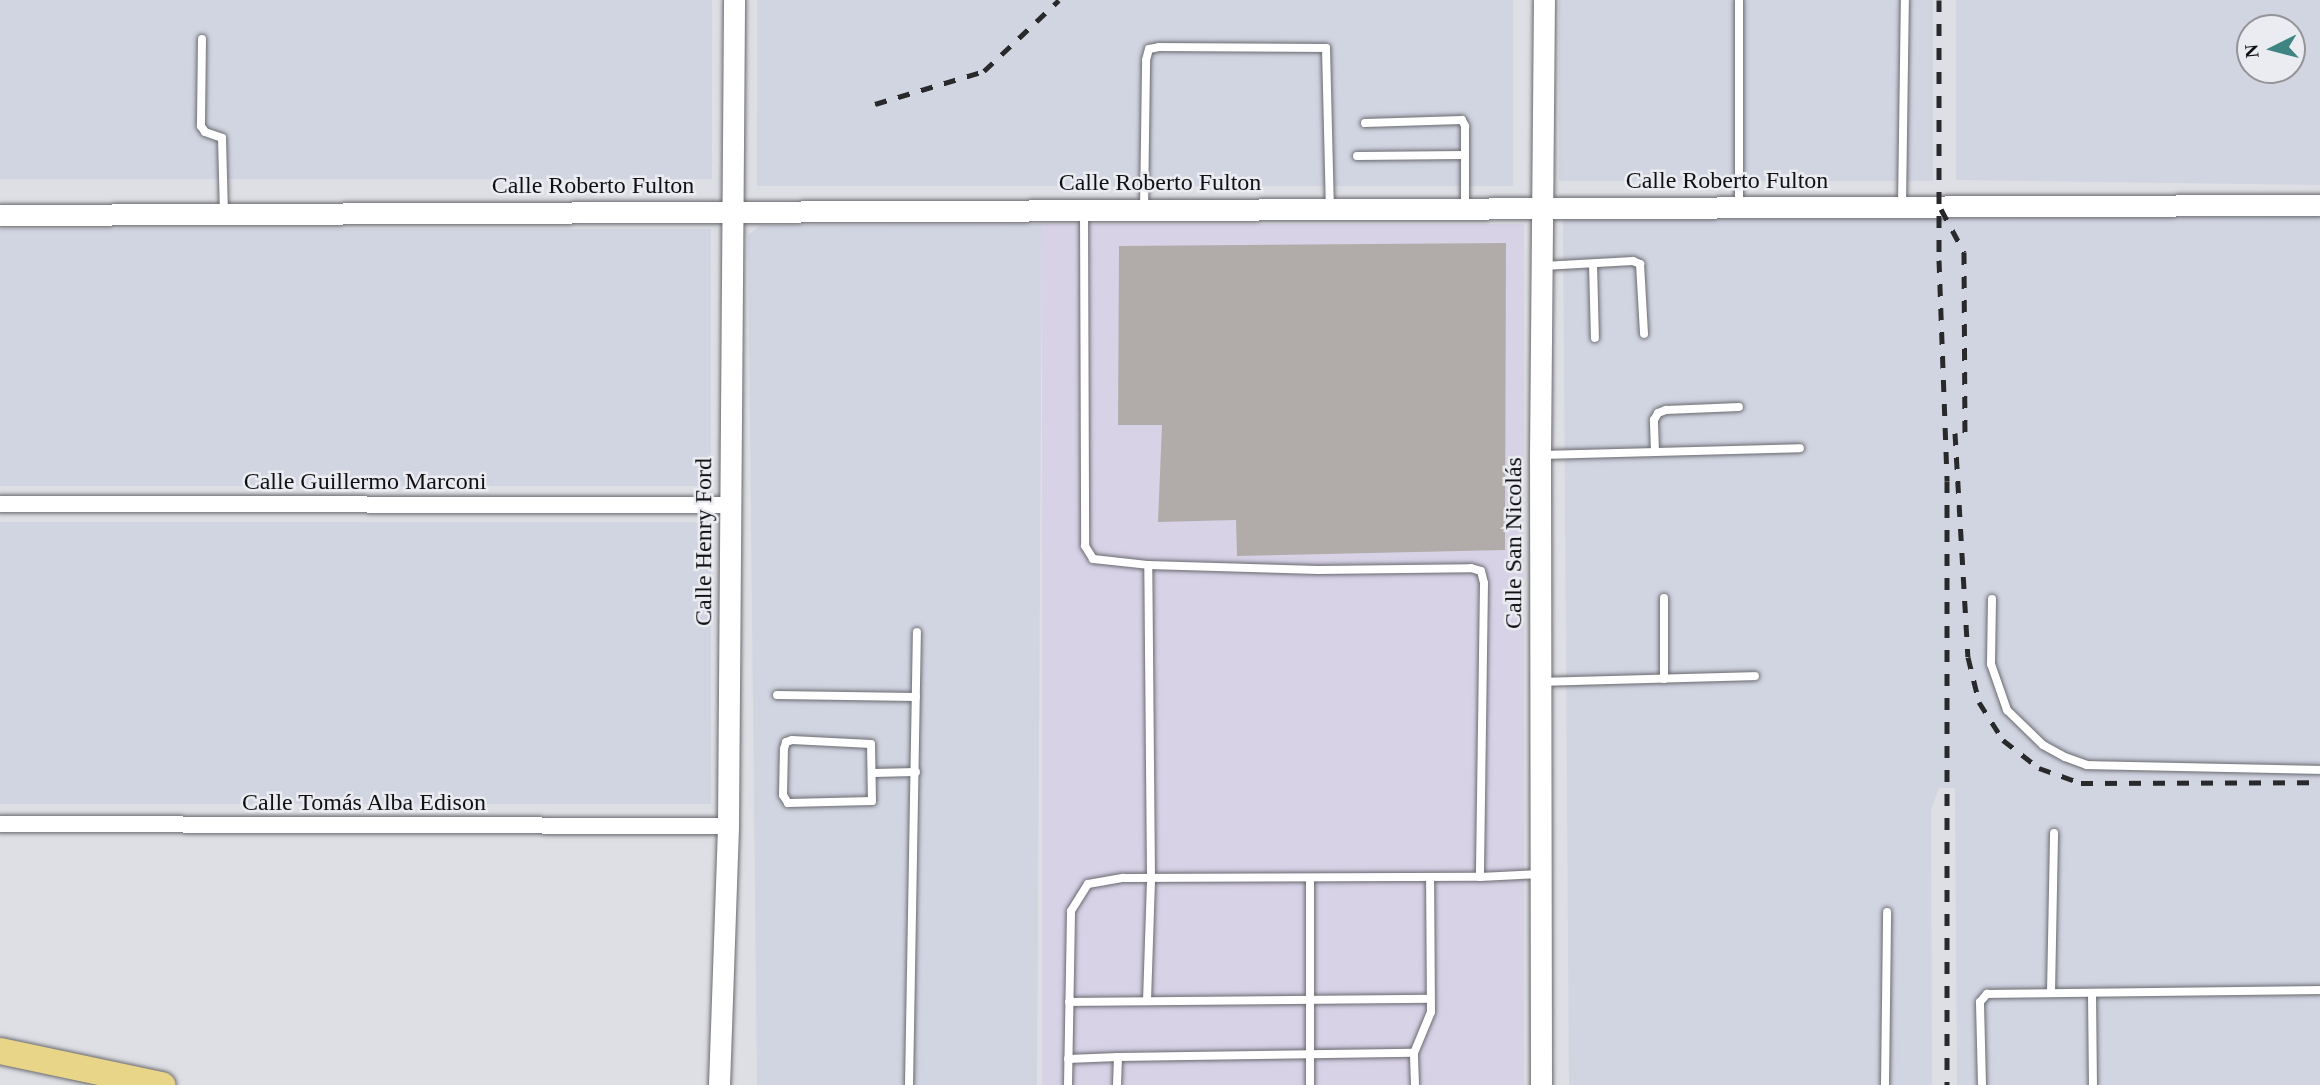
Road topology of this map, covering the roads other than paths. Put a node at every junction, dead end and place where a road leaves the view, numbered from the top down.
1 (734, 0) edge
2 (1544, 0) edge
3 (1739, 0) edge
4 (1905, 0) edge
5 (202, 39) dead end
6 (1365, 123) dead end
7 (1464, 155) junction
8 (1357, 156) dead end
9 (2320, 205) edge
10 (1902, 206) junction
11 (1739, 207) junction
12 (1465, 208) junction
13 (1544, 208) junction
14 (1330, 209) junction
15 (1084, 210) junction
16 (1144, 210) junction
17 (733, 212) junction
18 (224, 214) junction
19 (0, 215) edge
20 (1593, 264) junction
21 (1543, 266) junction
22 (1644, 334) dead end
23 (1595, 338) dead end
24 (1739, 407) dead end
25 (1800, 448) dead end
26 (1655, 452) junction
27 (1540, 455) junction
28 (0, 504) edge
29 (730, 505) junction
30 (1148, 565) junction
31 (1664, 598) dead end
32 (1992, 599) dead end
33 (917, 632) dead end
34 (1755, 676) dead end
35 (1664, 679) junction
36 (1541, 682) junction
37 (777, 695) dead end
38 (916, 696) junction
39 (2320, 770) edge
40 (916, 772) junction
41 (873, 773) junction
42 (0, 824) edge
43 (728, 826) junction
44 (2054, 833) dead end
45 (1539, 874) junction
46 (1430, 877) junction
47 (1480, 877) junction
48 (1151, 878) junction
49 (1310, 878) junction
50 (1887, 912) dead end
51 (2320, 990) edge
52 (2051, 993) junction
53 (2092, 993) junction
54 (1430, 999) junction
55 (1310, 1000) junction
56 (1147, 1001) junction
57 (1069, 1002) junction
58 (0, 1051) edge
59 (1415, 1053) junction
60 (1310, 1056) junction
61 (1118, 1057) junction
62 (1068, 1059) junction
63 (162, 1085) edge
64 (719, 1085) edge
65 (909, 1085) edge
66 (1068, 1085) edge
67 (1117, 1085) edge
68 (1310, 1085) edge
69 (1415, 1085) edge
70 (1541, 1085) edge
71 (1885, 1085) edge
72 (1982, 1085) edge
73 (2093, 1085) edge

1 - 17 street, Calle Henry Ford
2 - 13 street, Calle San Nicolás
3 - 11 lane
4 - 10 lane
5 - 18 lane
6 - 7 lane
7 - 8 lane
7 - 12 lane
9 - 10 street, Calle Roberto Fulton
10 - 11 street, Calle Roberto Fulton
11 - 13 street, Calle Roberto Fulton
12 - 13 street, Calle Roberto Fulton
12 - 14 street, Calle Roberto Fulton
13 - 21 street, Calle San Nicolás
14 - 16 street, Calle Roberto Fulton
14 - 16 lane
15 - 16 street, Calle Roberto Fulton
15 - 17 street, Calle Roberto Fulton
15 - 30 lane
17 - 18 street, Calle Roberto Fulton
17 - 29 street, Calle Henry Ford
18 - 19 street, Calle Roberto Fulton
20 - 21 lane
20 - 22 lane
20 - 23 lane
21 - 27 street, Calle San Nicolás
24 - 26 lane
25 - 26 lane
26 - 27 lane
27 - 36 street, Calle San Nicolás
28 - 29 street, Calle Guillermo Marconi
29 - 43 street, Calle Henry Ford
30 - 47 lane
30 - 48 lane
31 - 35 lane
32 - 39 lane
33 - 38 lane
34 - 35 lane
35 - 36 lane
36 - 45 street, Calle San Nicolás
37 - 38 lane
38 - 40 lane
40 - 41 lane
40 - 65 lane
41 - 41 lane
42 - 43 street, Calle Tomás Alba Edison
43 - 64 street, Calle Henry Ford
44 - 52 lane
45 - 47 lane
45 - 70 street, Calle San Nicolás
46 - 47 lane
46 - 49 lane
46 - 54 lane
48 - 49 lane
48 - 56 lane
48 - 57 lane
49 - 55 lane
50 - 71 lane
51 - 53 lane
52 - 53 lane
52 - 72 lane
53 - 73 lane
54 - 55 lane
54 - 59 lane
55 - 56 lane
55 - 60 lane
56 - 57 lane
57 - 62 lane
58 - 63 main road
59 - 60 lane
59 - 69 lane
60 - 61 lane
60 - 68 lane
61 - 62 lane
61 - 67 lane
62 - 66 lane

